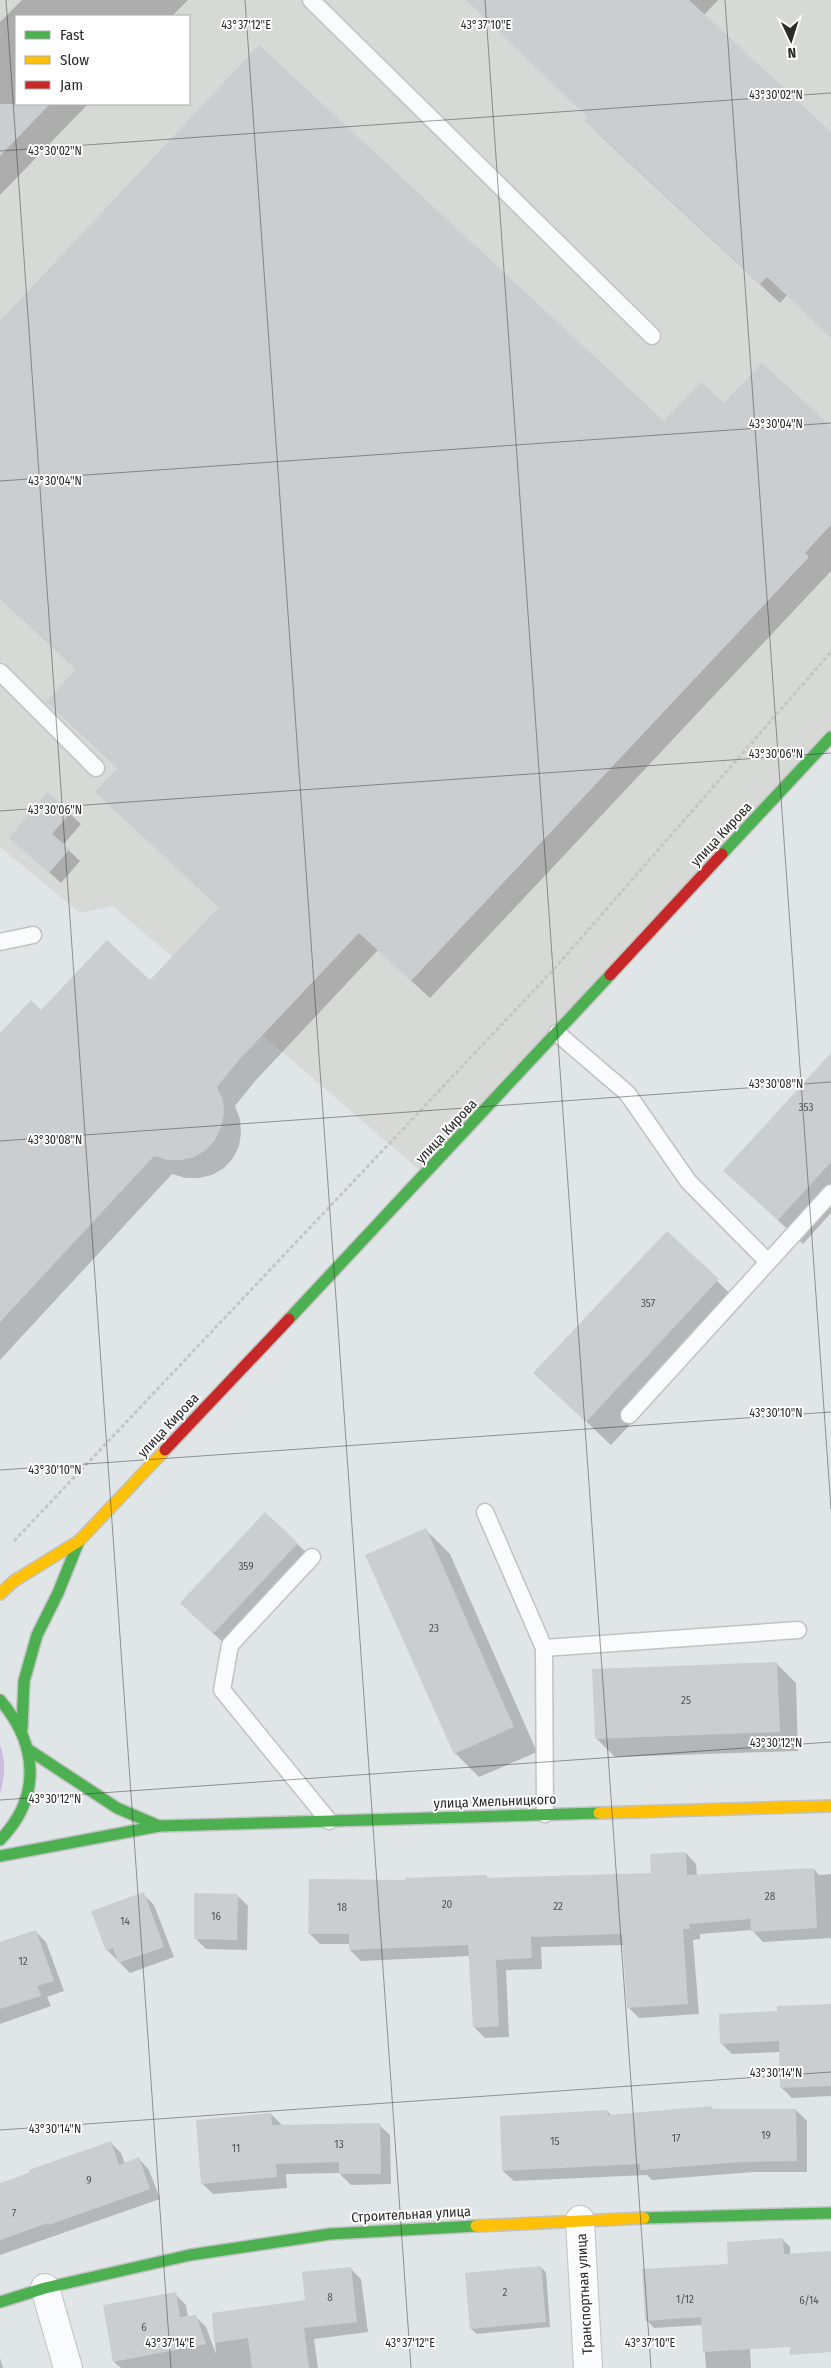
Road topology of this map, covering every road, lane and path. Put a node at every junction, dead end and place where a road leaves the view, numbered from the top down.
1 (311, 0) edge
2 (652, 336) dead end
3 (831, 652) edge
4 (0, 672) edge
5 (829, 744) edge
6 (96, 768) dead end
7 (33, 935) dead end
8 (0, 942) edge
9 (558, 1033) junction
10 (831, 1194) edge
11 (768, 1262) junction
12 (629, 1415) dead end
13 (485, 1512) dead end
14 (79, 1541) junction
15 (14, 1542) dead end
16 (312, 1557) dead end
17 (0, 1594) edge
18 (798, 1630) dead end
19 (544, 1648) junction
20 (0, 1700) edge
21 (22, 1728) junction
22 (29, 1750) junction
23 (831, 1806) edge
24 (545, 1814) junction
25 (329, 1821) junction
26 (159, 1826) junction
27 (0, 1840) edge
28 (0, 1856) edge
29 (831, 2213) edge
30 (580, 2220) junction
31 (45, 2288) junction
32 (0, 2302) edge
33 (68, 2368) edge
34 (588, 2368) edge

1 - 2 lane
3 - 15 path
4 - 6 lane
5 - 9 street, улица Кирова
7 - 8 lane
9 - 11 lane
9 - 14 street, улица Кирова
10 - 11 lane
11 - 12 lane
13 - 19 lane
14 - 17 street
14 - 21 street
16 - 25 lane
18 - 19 lane
19 - 24 lane
20 - 21 street
21 - 22 street
22 - 26 street
22 - 27 street
23 - 24 street, улица Хмельницкого
24 - 25 street, улица Хмельницкого
25 - 26 street, улица Хмельницкого
26 - 28 street, улица Хмельницкого
29 - 30 street, Строительная улица
30 - 31 street, Строительная улица
30 - 34 street, Транспортная улица
31 - 32 street, Строительная улица
31 - 33 street

